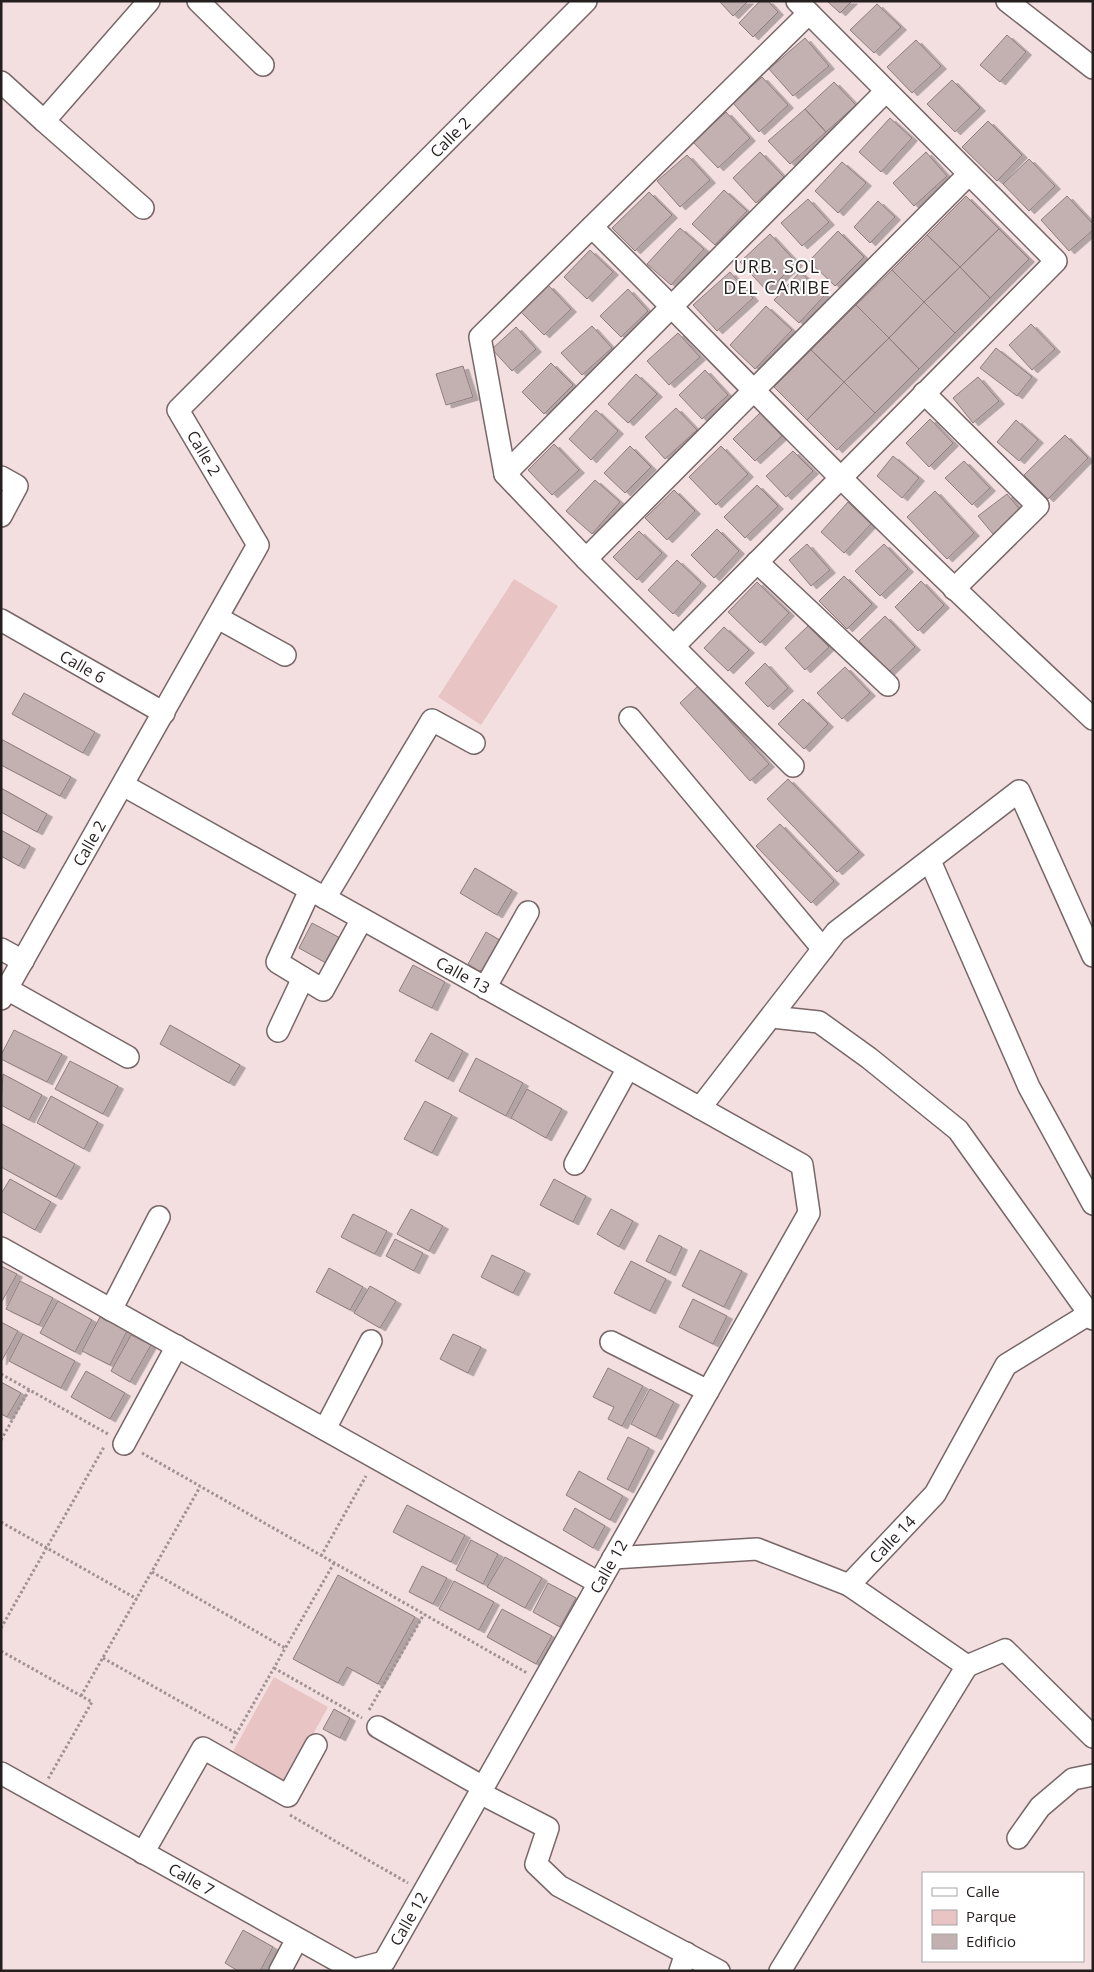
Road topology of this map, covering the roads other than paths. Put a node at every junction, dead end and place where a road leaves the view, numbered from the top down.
1 (149, 1) edge
2 (198, 1) edge
3 (586, 1) edge
4 (1007, 1) edge
5 (803, 7) edge
6 (263, 65) dead end
7 (1093, 68) edge
8 (1, 82) edge
9 (886, 90) junction
10 (44, 121) junction
11 (969, 174) junction
12 (143, 208) dead end
13 (592, 227) junction
14 (672, 306) junction
15 (754, 390) junction
16 (924, 393) junction
17 (505, 474) junction
18 (1, 477) edge
19 (840, 478) junction
20 (1, 516) edge
21 (586, 559) junction
22 (757, 562) junction
23 (954, 589) junction
24 (218, 618) junction
25 (1, 620) edge
26 (674, 646) junction
27 (285, 655) dead end
28 (888, 685) dead end
29 (164, 713) junction
30 (630, 718) dead end
31 (1093, 719) edge
32 (474, 743) dead end
33 (793, 766) dead end
34 (123, 785) junction
35 (930, 861) junction
36 (317, 894) junction
37 (528, 912) dead end
38 (362, 919) junction
39 (1, 949) edge
40 (822, 949) junction
41 (1093, 956) edge
42 (23, 961) junction
43 (303, 978) junction
44 (485, 988) junction
45 (4, 994) edge
46 (772, 1017) junction
47 (278, 1031) dead end
48 (128, 1057) dead end
49 (628, 1068) junction
50 (700, 1108) junction
51 (575, 1164) dead end
52 (802, 1166) joint
53 (1093, 1204) edge
54 (159, 1217) dead end
55 (1, 1248) edge
56 (112, 1310) junction
57 (1091, 1316) edge
58 (371, 1341) dead end
59 (611, 1342) dead end
60 (177, 1346) junction
61 (708, 1391) junction
62 (325, 1429) junction
63 (117, 1440) road end
64 (613, 1558) junction
65 (599, 1583) junction
66 (849, 1585) junction
67 (967, 1666) junction
68 (371, 1723) road end
69 (1093, 1737) edge
70 (316, 1745) dead end
71 (2, 1774) edge
72 (1093, 1775) edge
73 (482, 1790) junction
74 (1018, 1838) dead end
75 (143, 1853) junction
76 (298, 1939) junction
77 (384, 1962) joint
78 (683, 1962) edge
79 (280, 1971) edge
80 (719, 1971) edge
81 (780, 1971) edge

1 - 10 street
2 - 6 street
3 - 24 street, Calle 2
4 - 7 street
5 - 9 street
5 - 13 street
8 - 10 street
9 - 11 street
9 - 14 street
10 - 12 street
11 - 15 street
11 - 16 street
13 - 14 street
13 - 17 street
14 - 15 street
14 - 17 street
15 - 19 street
15 - 21 street
16 - 19 street
16 - 23 street
17 - 21 street
18 - 20 street
19 - 22 street
19 - 23 street
21 - 26 street
22 - 26 street
22 - 28 street
23 - 31 street
24 - 27 street
24 - 29 street, Calle 2
25 - 29 street, Calle 6
26 - 33 street
29 - 34 street, Calle 2
30 - 40 street
32 - 36 street
34 - 36 street, Calle 13
34 - 42 street, Calle 2
35 - 40 street
35 - 41 street
35 - 53 street
36 - 38 street, Calle 13
36 - 43 street
37 - 44 street
38 - 43 street
38 - 44 street, Calle 13
39 - 42 street
40 - 46 street
42 - 45 street, Calle 2
43 - 47 street
44 - 49 street, Calle 13
45 - 48 street
46 - 50 street
46 - 57 street
49 - 50 street, Calle 13
49 - 51 street
50 - 52 street, Calle 13
52 - 61 street, Calle 12
54 - 56 street
55 - 56 street
56 - 60 street
57 - 66 street, Calle 14
58 - 62 street
59 - 61 street
60 - 62 street
60 - 63 street
61 - 64 street, Calle 12
62 - 65 street
64 - 65 street, Calle 12
64 - 66 street
65 - 73 street, Calle 12
66 - 67 street
67 - 69 street
67 - 81 street
68 - 73 street
70 - 75 street
71 - 75 street, Calle 7
72 - 74 street
73 - 77 street, Calle 12
73 - 78 street
75 - 76 street, Calle 7
76 - 77 street, Calle 7
76 - 79 street
78 - 80 street

